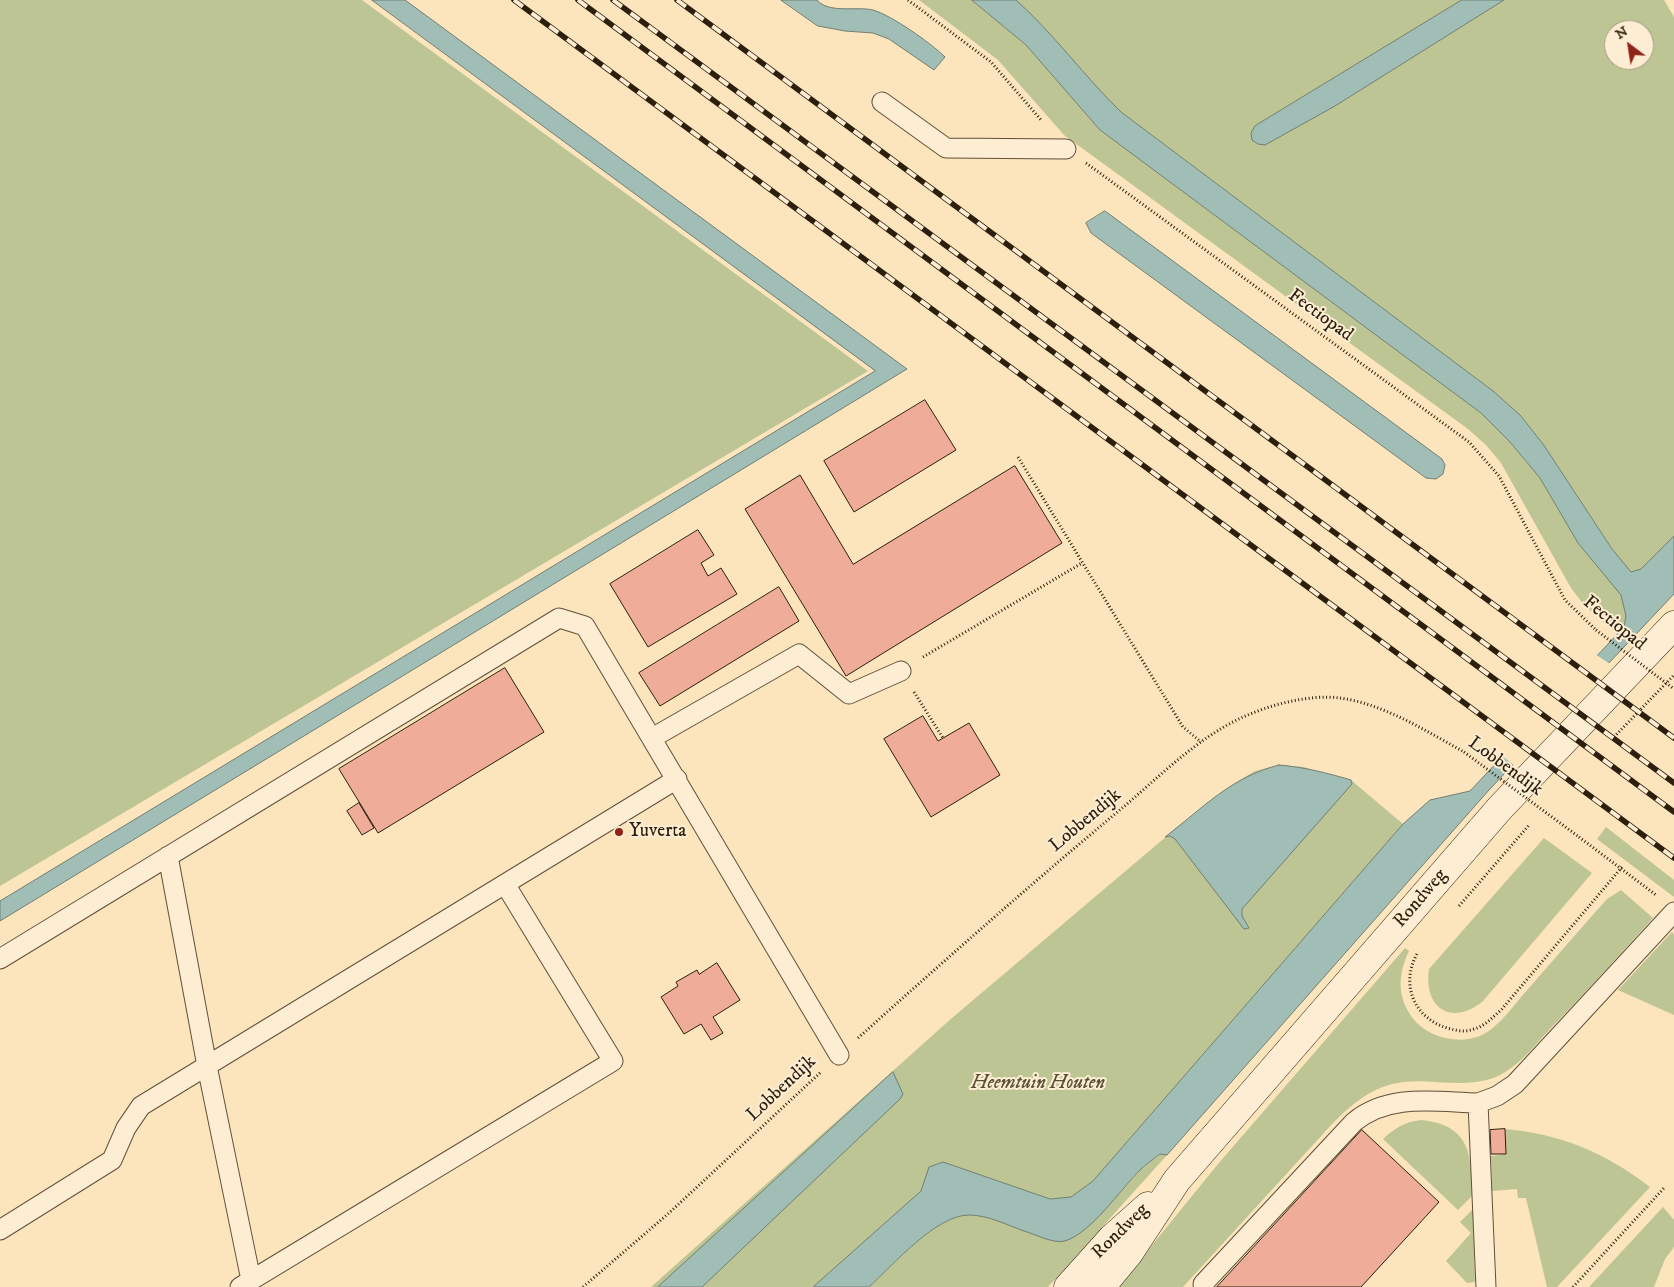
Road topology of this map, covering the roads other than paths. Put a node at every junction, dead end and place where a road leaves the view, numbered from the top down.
1 (882, 102) dead end
2 (1066, 149) road end
3 (1674, 625) edge
4 (901, 671) road end
5 (652, 738) junction
6 (677, 779) junction
7 (168, 856) junction
8 (505, 884) junction
9 (1674, 912) edge
10 (0, 959) edge
11 (839, 1055) road end
12 (207, 1066) junction
13 (1478, 1103) junction
14 (1177, 1180) junction
15 (0, 1230) edge
16 (245, 1284) edge
17 (1203, 1284) dead end
18 (1068, 1287) edge
19 (1101, 1287) edge
20 (1486, 1287) edge

1 - 2 lane
3 - 14 main road, Rondweg
4 - 5 lane
5 - 6 lane
5 - 7 lane
6 - 8 lane
6 - 11 lane
7 - 10 lane
7 - 12 lane
8 - 12 lane
8 - 16 lane
9 - 13 lane
12 - 15 lane
12 - 16 lane
13 - 17 lane
13 - 20 lane
14 - 18 main road, Rondweg
14 - 19 main road, Rondweg

